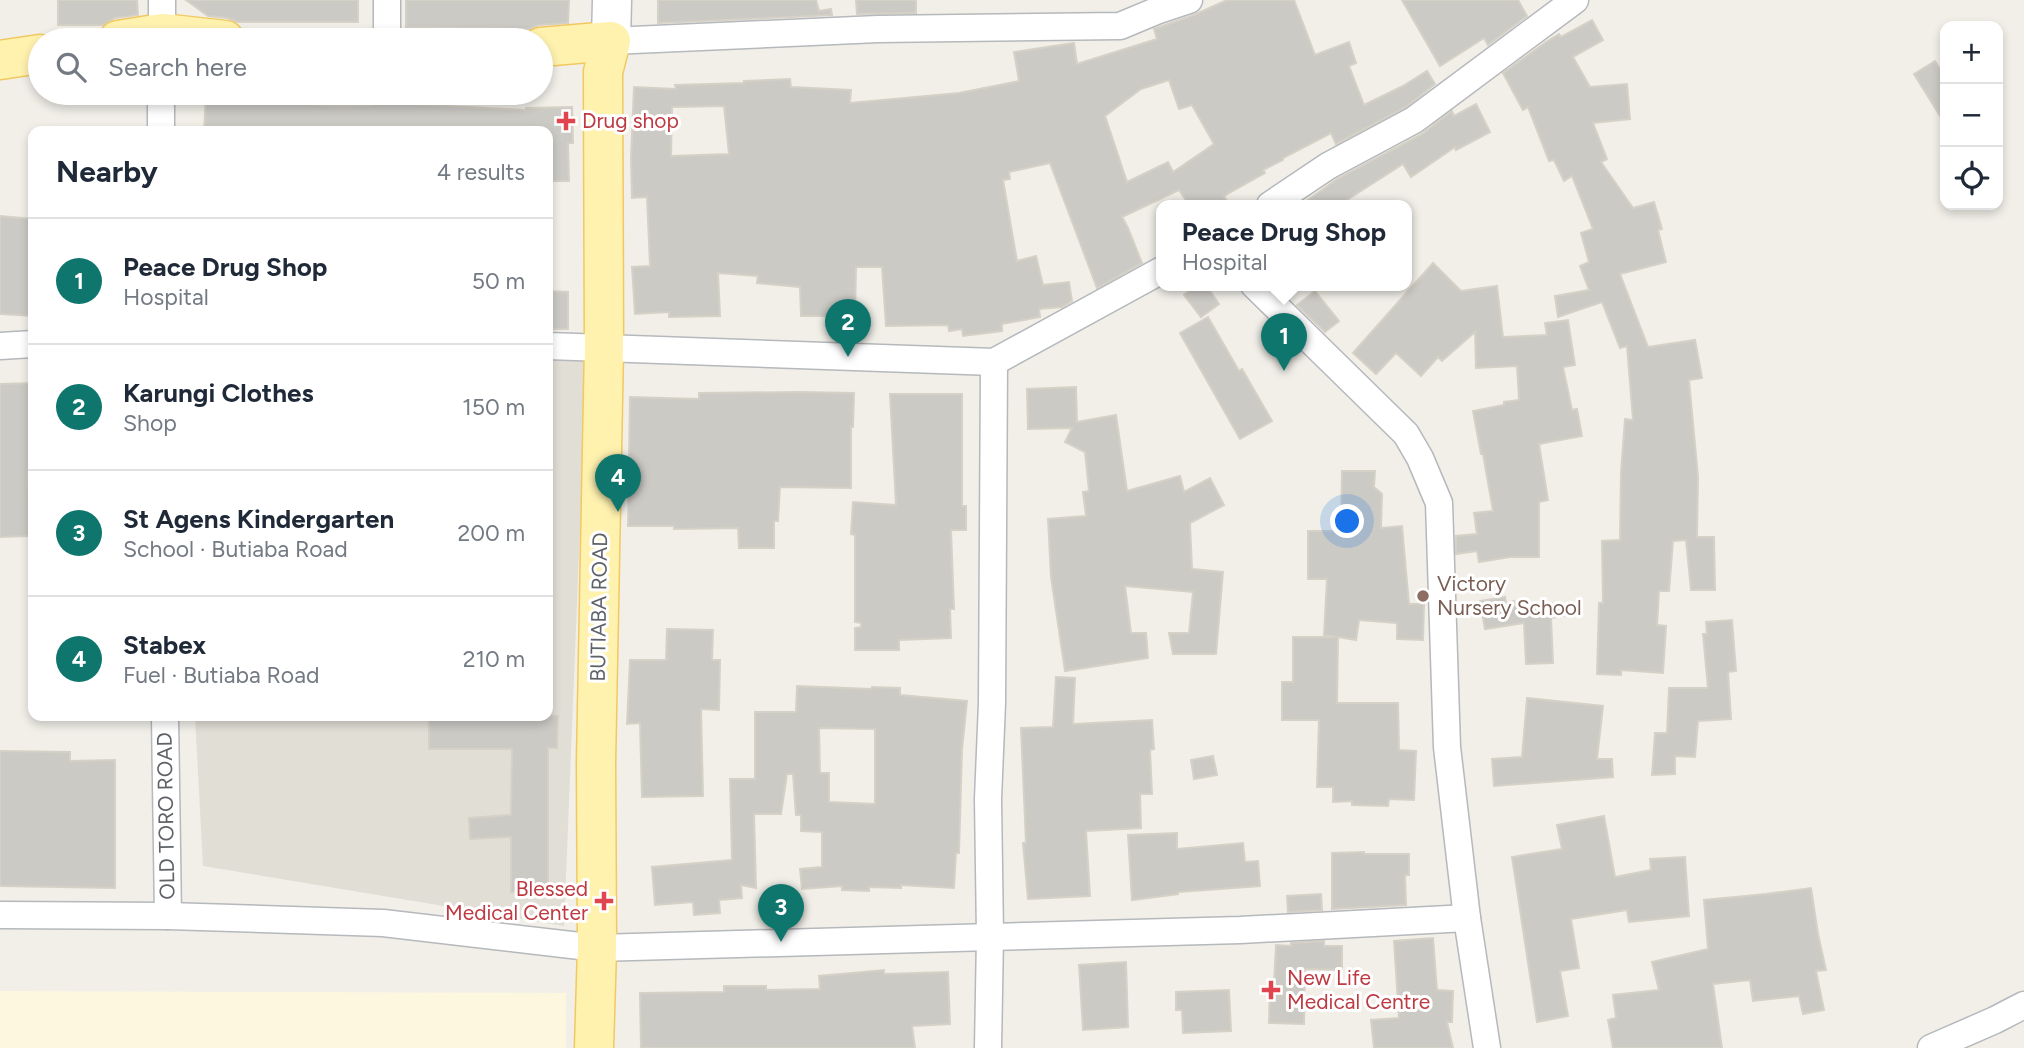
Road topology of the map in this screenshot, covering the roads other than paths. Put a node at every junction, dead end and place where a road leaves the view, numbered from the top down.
1 (387, 0) edge
2 (612, 0) edge
3 (1189, 0) edge
4 (1575, 0) edge
5 (387, 28) edge
6 (611, 41) junction
7 (553, 46) edge
8 (28, 56) edge
9 (0, 60) edge
10 (162, 105) edge
11 (161, 126) edge
12 (1277, 200) edge
13 (1156, 273) edge
14 (1260, 291) edge
15 (28, 344) edge
16 (553, 345) edge
17 (0, 346) edge
18 (604, 347) junction
19 (994, 362) junction
20 (164, 721) edge
21 (0, 915) edge
22 (167, 916) junction
23 (1467, 918) junction
24 (990, 936) junction
25 (597, 948) junction
26 (2024, 1005) edge
27 (594, 1048) edge
28 (988, 1048) edge
29 (1487, 1048) edge
30 (1931, 1048) edge

1 - 5 street
2 - 6 main road, BUTIABA ROAD
3 - 6 street
4 - 12 street
6 - 7 main road
6 - 18 main road, BUTIABA ROAD
8 - 9 main road
10 - 11 street
13 - 19 street
14 - 23 street
15 - 17 street
16 - 18 street
18 - 19 street
18 - 25 main road, BUTIABA ROAD
19 - 24 street
20 - 22 street, OLD TORO ROAD
21 - 22 street
22 - 25 street
23 - 24 street
23 - 29 street
24 - 25 street
24 - 28 street
25 - 27 main road, BUTIABA ROAD
26 - 30 street

